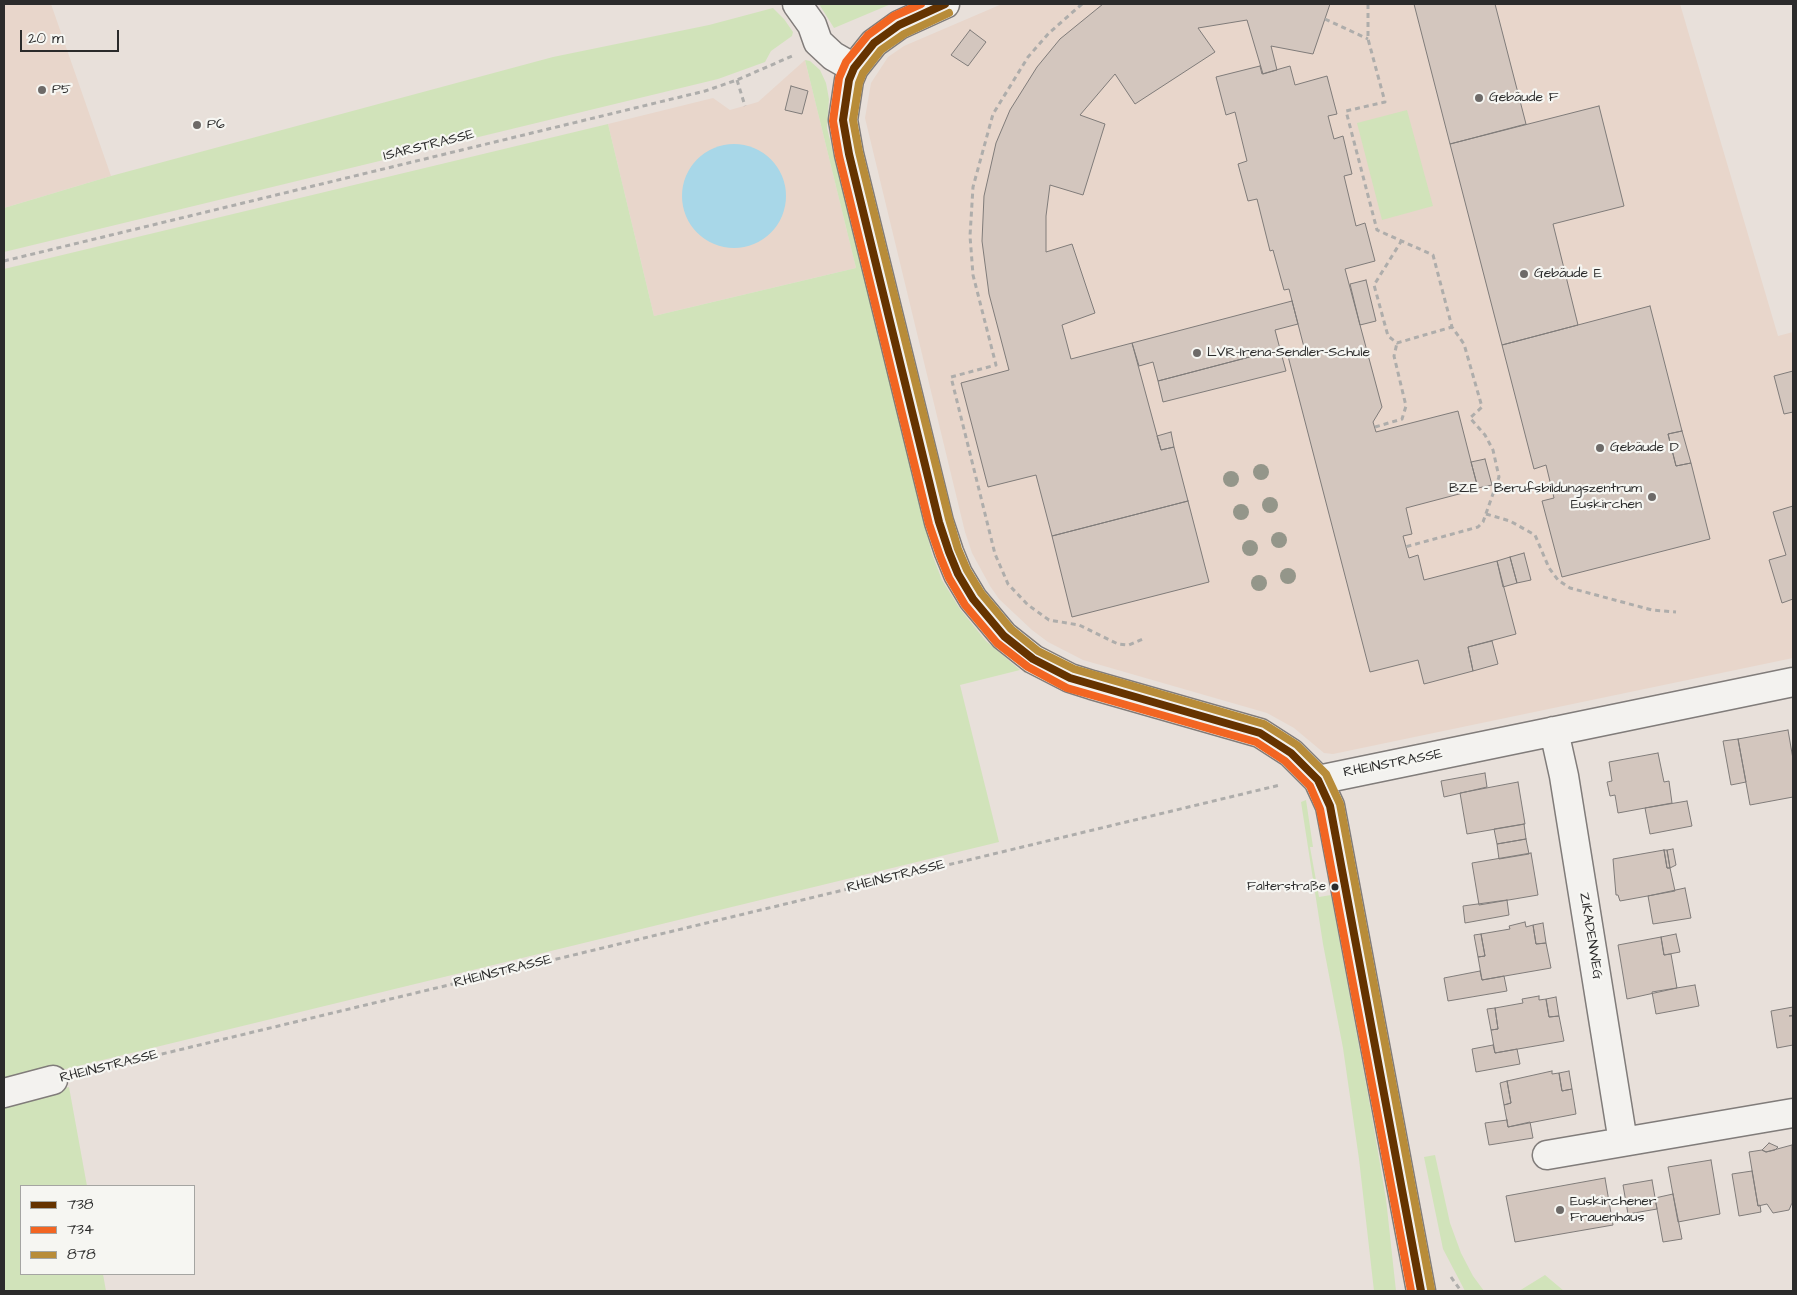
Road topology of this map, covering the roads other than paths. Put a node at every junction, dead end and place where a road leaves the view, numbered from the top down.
1 (797, 4) edge
2 (945, 4) edge
3 (854, 68) junction
4 (1793, 682) edge
5 (1554, 731) junction
6 (1318, 780) junction
7 (53, 1080) road end
8 (4, 1093) edge
9 (1793, 1113) edge
10 (1623, 1142) junction
11 (1548, 1155) dead end
12 (1421, 1291) edge

1 - 3 street
2 - 3 street
3 - 6 street
4 - 5 street, RHEINSTRASSE
5 - 6 street, RHEINSTRASSE
5 - 10 street, ZIKADENWEG
6 - 12 street
7 - 8 street, RHEINSTRASSE
9 - 10 street
10 - 11 street

